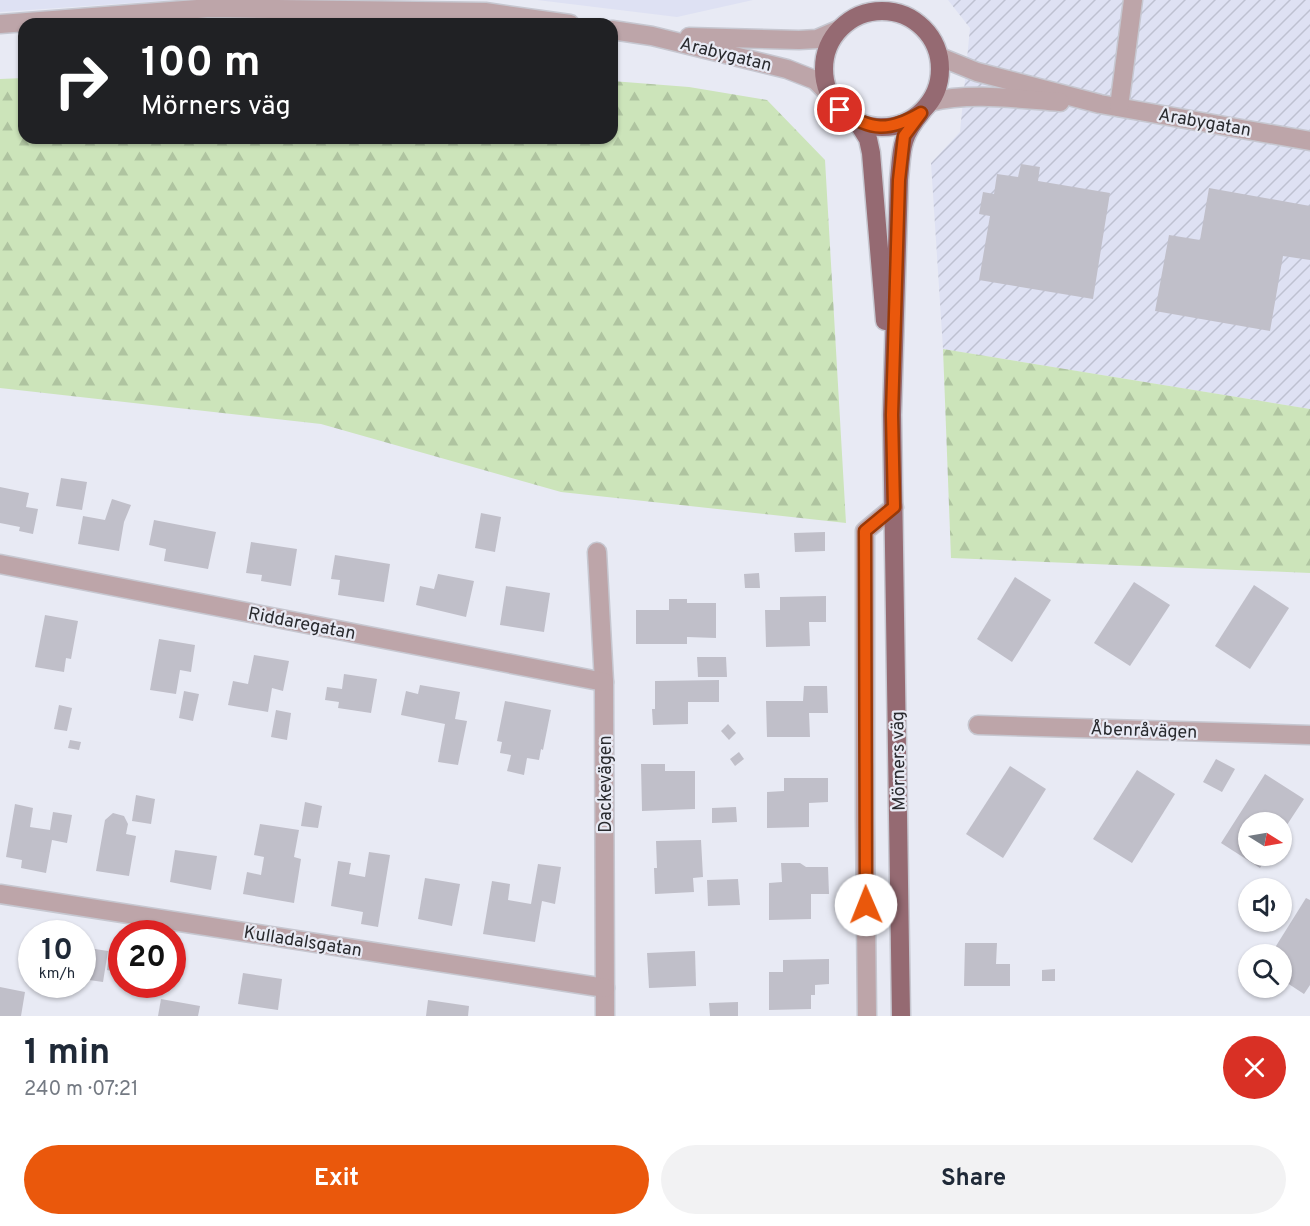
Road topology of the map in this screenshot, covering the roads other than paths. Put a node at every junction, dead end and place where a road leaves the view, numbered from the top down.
1 (862, 0) edge
2 (1132, 0) edge
3 (135, 7) edge
4 (906, 8) edge
5 (48, 18) edge
6 (528, 18) edge
7 (18, 22) edge
8 (0, 24) edge
9 (842, 26) junction
10 (618, 31) edge
11 (652, 36) junction
12 (940, 57) junction
13 (829, 94) junction
14 (1100, 104) junction
15 (1119, 107) junction
16 (926, 108) junction
17 (858, 123) junction
18 (1310, 141) edge
19 (892, 415) junction
20 (894, 507) junction
21 (597, 552) dead end
22 (0, 564) edge
23 (604, 682) junction
24 (978, 725) dead end
25 (1310, 735) edge
26 (0, 894) edge
27 (605, 988) junction
28 (605, 1016) edge
29 (867, 1016) edge
30 (901, 1016) edge

1 - 9 main road
2 - 15 street
3 - 5 street
3 - 6 street
4 - 9 main road
4 - 12 main road
7 - 8 street
9 - 11 street, Arabygatan
9 - 13 main road
10 - 11 street, Arabygatan
11 - 13 street, Arabygatan
12 - 14 street, Arabygatan
12 - 16 main road
13 - 17 main road
14 - 15 street, Arabygatan
14 - 16 street, Arabygatan
15 - 18 street, Arabygatan
16 - 17 main road
16 - 19 main road, Mörners väg
17 - 19 main road, Mörners väg
19 - 20 main road, Mörners väg
20 - 29 street, Mörners väg
20 - 30 main road, Mörners väg
21 - 23 street, Dackevägen
22 - 23 street, Riddaregatan
23 - 27 street, Dackevägen
24 - 25 street, Åbenråvägen
26 - 27 street, Kulladalsgatan
27 - 28 street, Dackevägen

